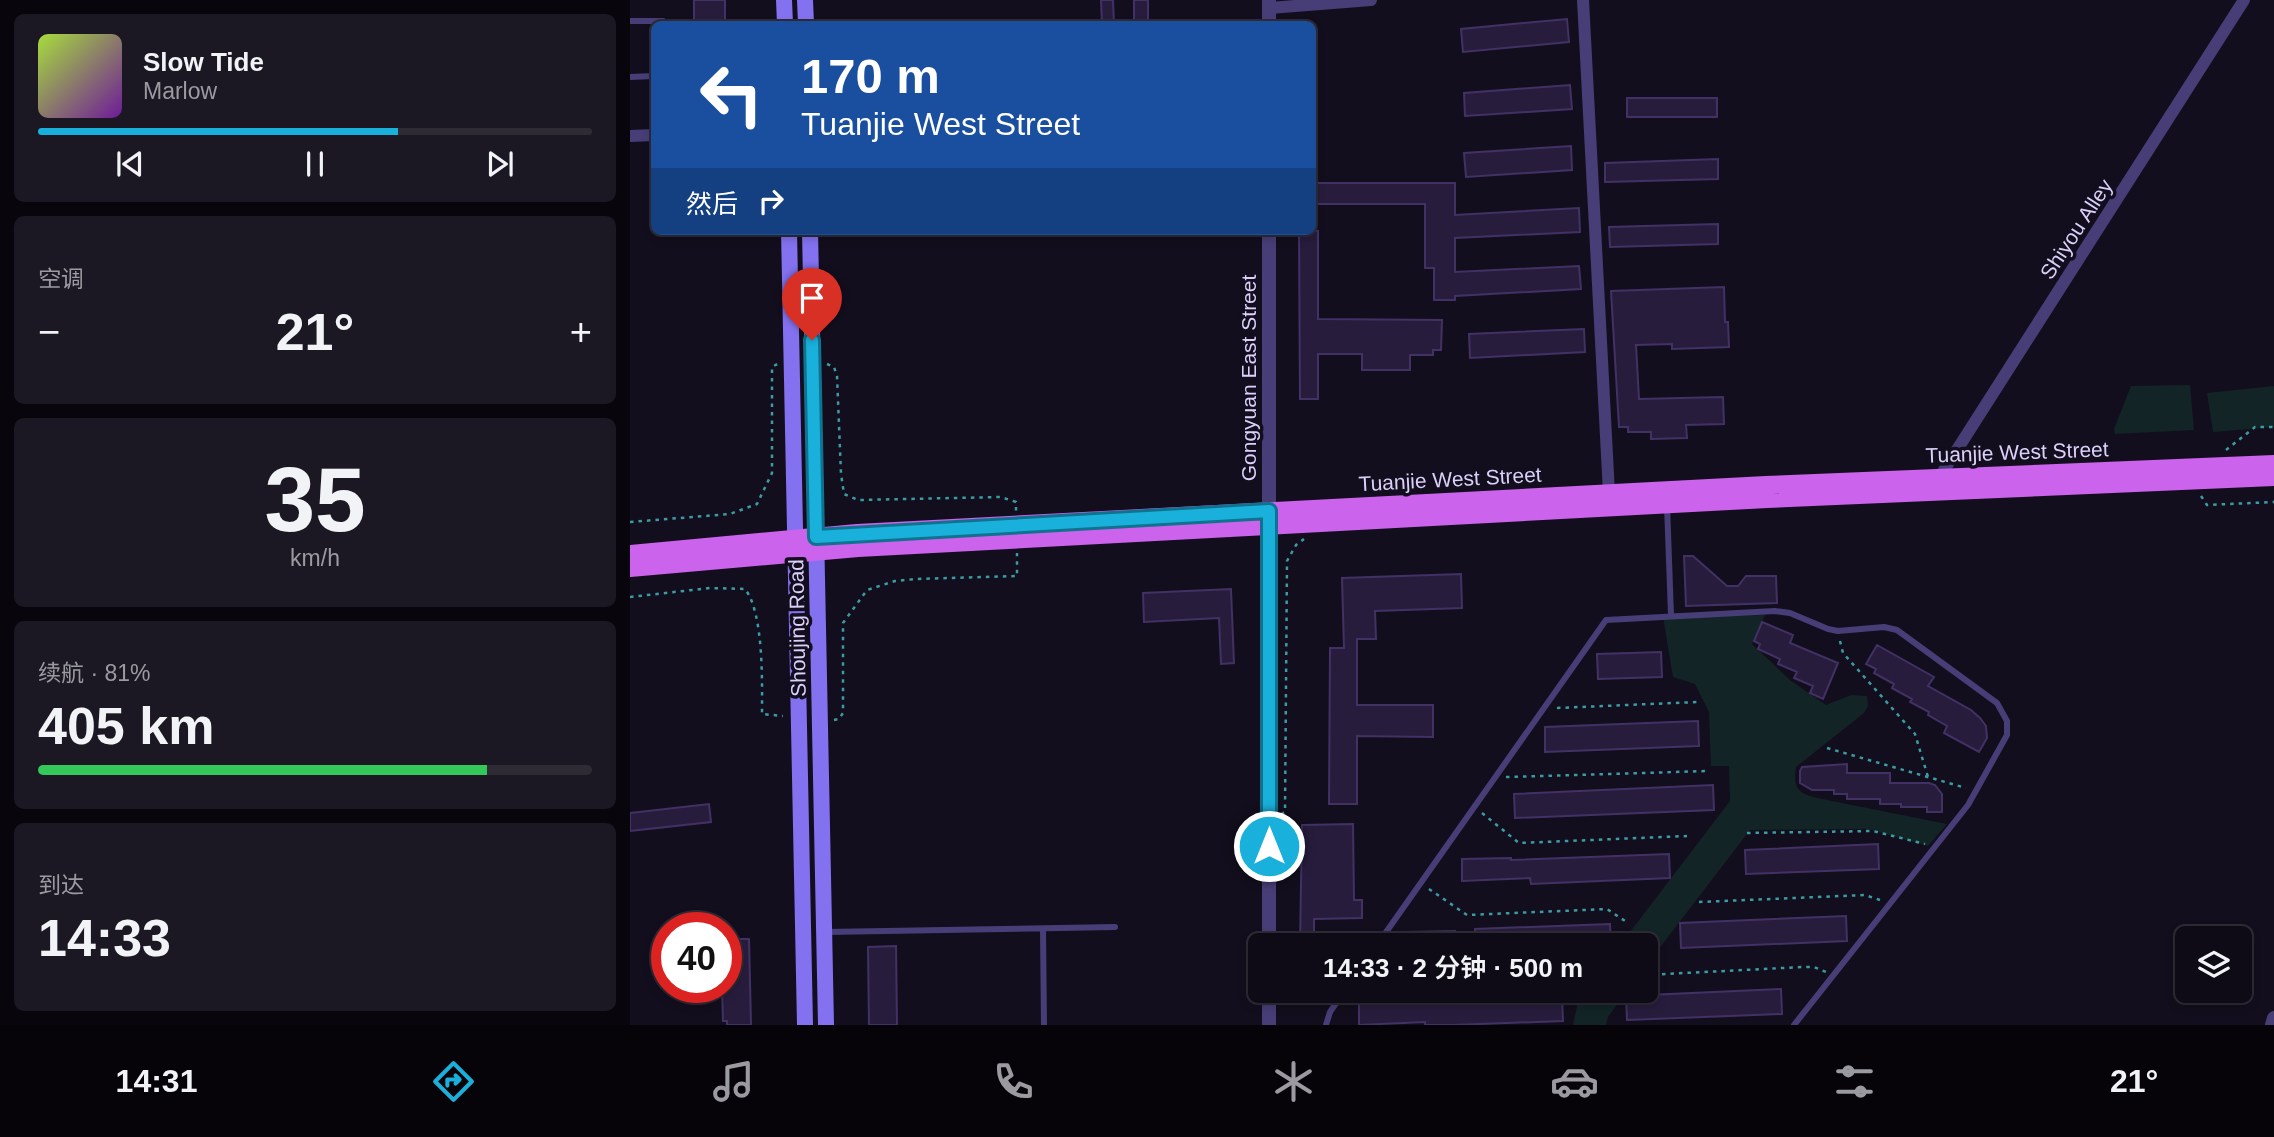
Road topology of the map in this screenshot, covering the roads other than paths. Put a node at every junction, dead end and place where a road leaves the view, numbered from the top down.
1 (784, 0) edge
2 (806, 0) edge
3 (1371, 0) edge
4 (1583, 0) edge
5 (2244, 0) edge
6 (1269, 4) edge
7 (630, 21) edge
8 (651, 21) edge
9 (785, 21) edge
10 (806, 21) edge
11 (630, 76) edge
12 (651, 76) edge
13 (651, 135) edge
14 (630, 136) edge
15 (789, 235) edge
16 (810, 235) edge
17 (1269, 235) edge
18 (2274, 464) edge
19 (1939, 478) junction
20 (2274, 478) edge
21 (1609, 493) junction
22 (1667, 505) junction
23 (1269, 519) junction
24 (816, 544) junction
25 (795, 546) junction
26 (630, 554) edge
27 (630, 568) edge
28 (1671, 615) junction
29 (1115, 927) dead end
30 (1043, 929) junction
31 (824, 933) junction
32 (1269, 933) edge
33 (1385, 933) edge
34 (1269, 1003) edge
35 (1336, 1003) edge
36 (2274, 1018) edge
37 (805, 1025) edge
38 (826, 1025) edge
39 (1044, 1025) edge
40 (1269, 1025) edge
41 (1326, 1025) edge
42 (1794, 1025) edge
43 (2272, 1025) edge

1 - 9 main road
2 - 10 main road
3 - 6 street
4 - 21 street
5 - 19 street, Shiyou Alley
7 - 8 lane
11 - 12 lane
13 - 14 street
15 - 25 main road, Shoujing Road
16 - 24 main road, Shoujing Road
17 - 23 street, Gongyuan East Street
18 - 19 main road, Tuanjie West Street
19 - 21 main road, Tuanjie West Street
20 - 22 main road, Tuanjie West Street
21 - 23 main road, Tuanjie West Street
22 - 23 main road, Tuanjie West Street
22 - 28 lane
23 - 24 main road, Tuanjie West Street
23 - 32 street, Gongyuan East Street
24 - 25 main road, Tuanjie West Street
24 - 31 main road, Shoujing Road
25 - 26 main road, Tuanjie West Street
25 - 27 main road, Tuanjie West Street
25 - 37 main road, Shoujing Road
28 - 33 lane
28 - 42 lane
29 - 30 lane
30 - 31 lane
30 - 39 lane
31 - 38 main road, Shoujing Road
34 - 40 street
35 - 41 lane
36 - 43 street

